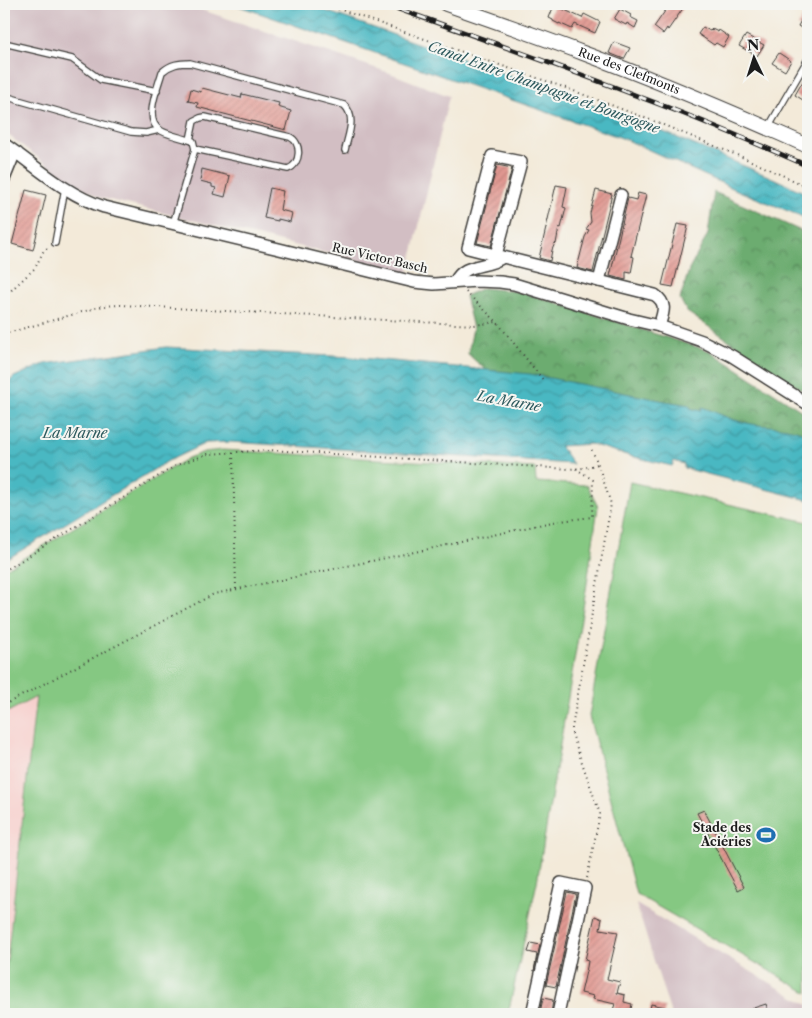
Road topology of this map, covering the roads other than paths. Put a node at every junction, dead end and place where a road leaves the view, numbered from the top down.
1 (446, 4) edge
2 (4, 43) edge
3 (808, 59) edge
4 (157, 91) junction
5 (4, 96) edge
6 (768, 128) junction
7 (159, 130) junction
8 (190, 140) junction
9 (4, 144) edge
10 (808, 146) edge
11 (195, 148) junction
12 (345, 150) dead end
13 (17, 153) junction
14 (4, 179) edge
15 (65, 188) junction
16 (621, 196) dead end
17 (173, 224) junction
18 (55, 243) road end
19 (500, 256) junction
20 (599, 281) junction
21 (456, 282) junction
22 (659, 326) junction
23 (808, 404) edge
24 (532, 1014) edge
25 (558, 1014) edge

1 - 6 street, Rue des Clefmonts
2 - 4 lane
3 - 6 lane
4 - 7 lane
4 - 12 lane
5 - 7 lane
6 - 10 street, Rue des Clefmonts
7 - 8 lane
8 - 11 lane
8 - 11 lane
9 - 13 street, Rue Victor Basch
11 - 17 lane
13 - 14 street
13 - 15 street, Rue Victor Basch
15 - 17 street, Rue Victor Basch
15 - 18 lane
16 - 20 street
17 - 21 street, Rue Victor Basch
19 - 19 street
19 - 20 street
19 - 21 street
20 - 22 street
21 - 22 street, Rue Victor Basch
22 - 23 street, Rue Victor Basch
24 - 25 street

